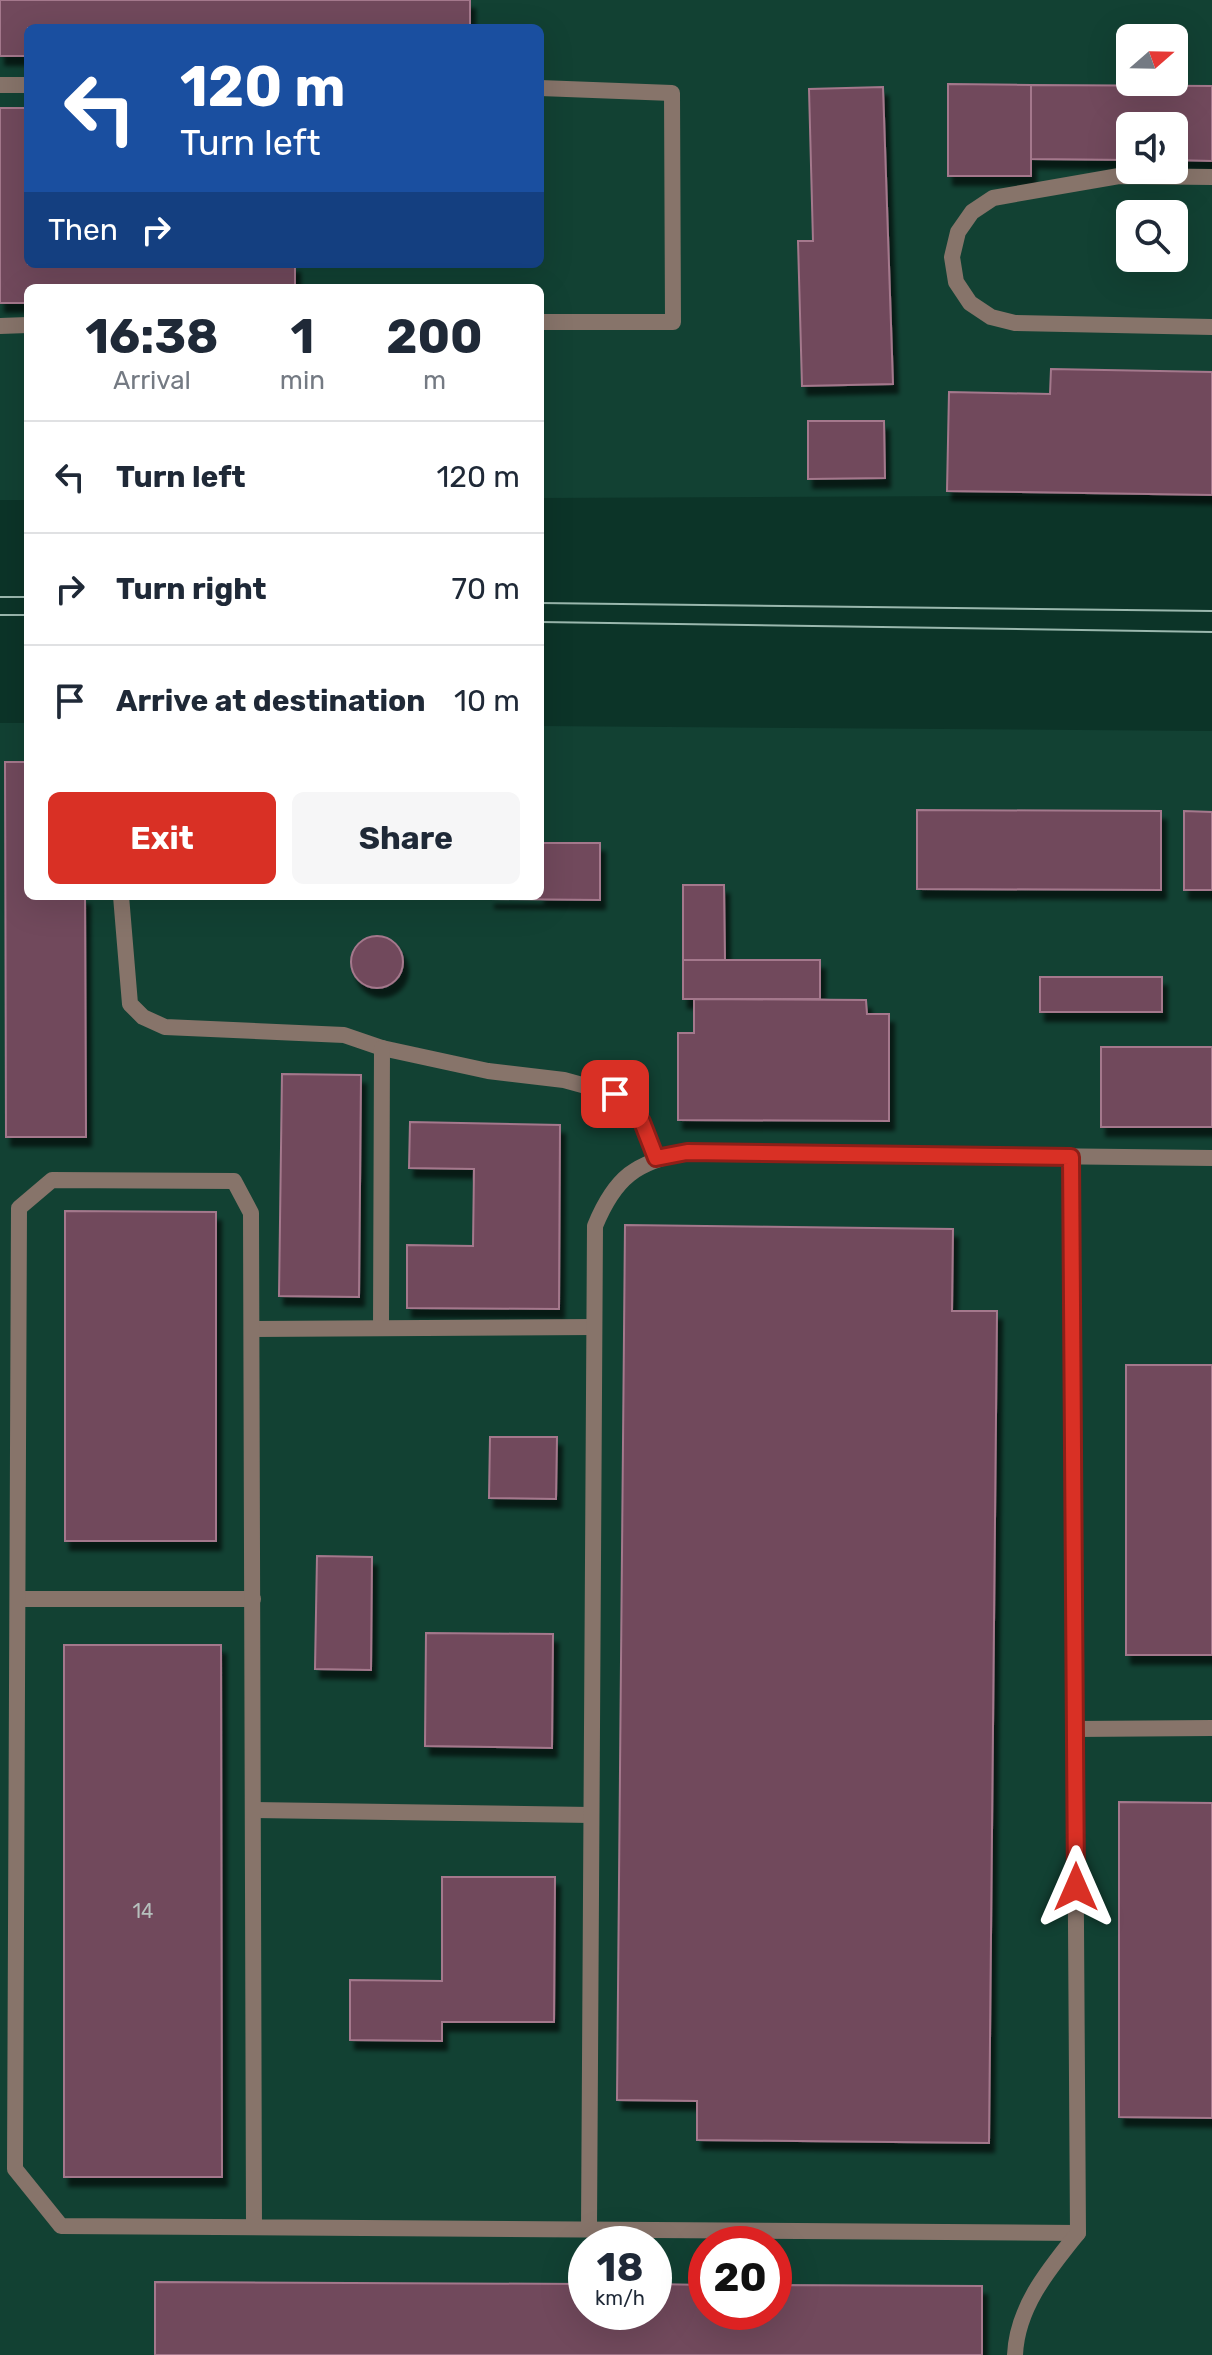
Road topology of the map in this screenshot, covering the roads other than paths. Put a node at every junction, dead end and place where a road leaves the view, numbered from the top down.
1 (0, 85) edge
2 (24, 85) edge
3 (544, 88) edge
4 (1212, 177) edge
5 (544, 322) edge
6 (24, 325) edge
7 (0, 326) edge
8 (1212, 327) edge
9 (121, 900) edge
10 (382, 1048) junction
11 (1071, 1157) junction
12 (656, 1158) junction
13 (1212, 1158) edge
14 (594, 1327) junction
15 (381, 1328) junction
16 (252, 1329) junction
17 (18, 1599) junction
18 (253, 1599) junction
19 (1212, 1728) edge
20 (1075, 1729) junction
21 (253, 1810) junction
22 (591, 1815) junction
23 (589, 2226) edge
24 (254, 2227) junction
25 (568, 2229) edge
26 (672, 2230) edge
27 (1078, 2233) junction
28 (1015, 2355) edge

1 - 2 lane
3 - 5 lane
4 - 8 lane
6 - 7 lane
9 - 10 lane
10 - 12 lane
10 - 15 lane
11 - 12 lane
11 - 13 lane
11 - 20 lane
12 - 14 lane
14 - 15 lane
14 - 22 lane
15 - 16 lane
16 - 17 lane
16 - 18 lane
17 - 18 lane
17 - 24 lane
18 - 21 lane
19 - 20 lane
20 - 27 lane
21 - 22 lane
21 - 24 lane
22 - 23 lane
24 - 25 lane
26 - 27 lane
27 - 28 lane

